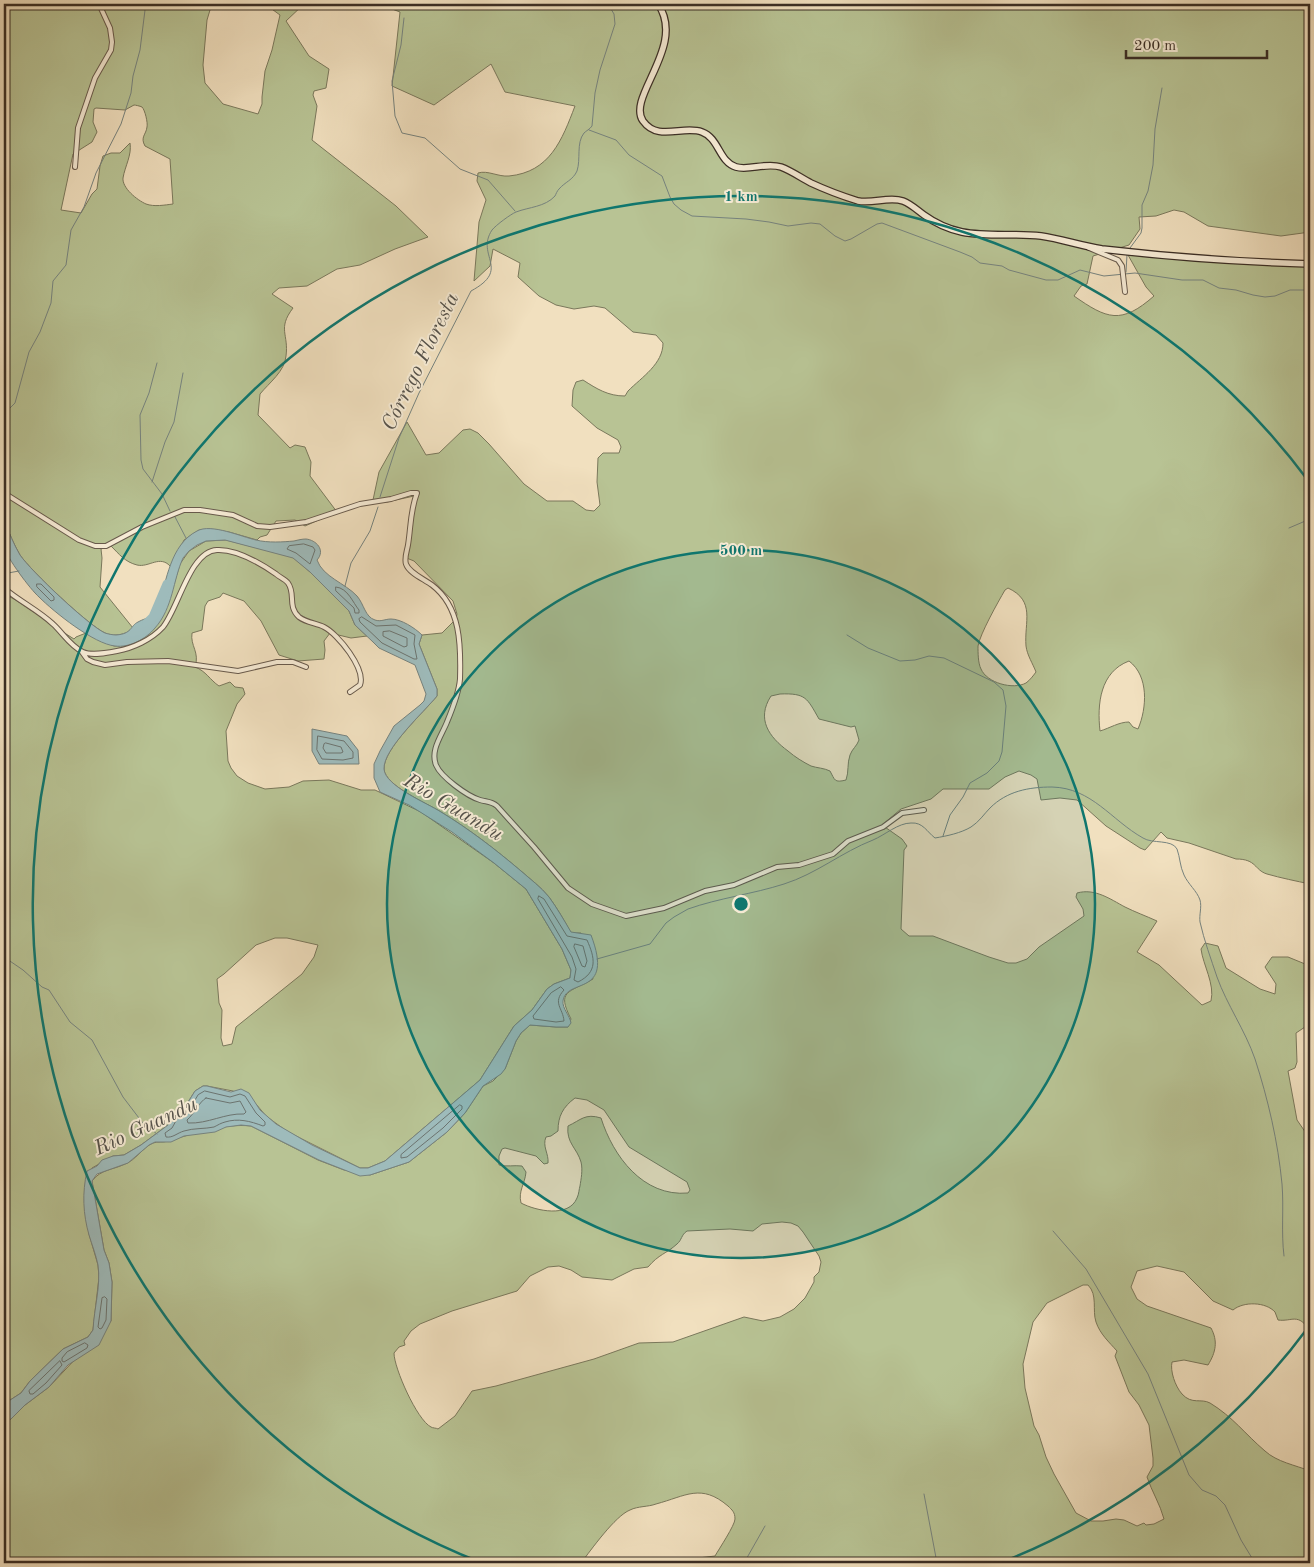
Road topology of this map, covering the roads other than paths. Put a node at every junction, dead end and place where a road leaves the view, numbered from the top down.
1 (99, 4) edge
2 (658, 4) edge
3 (75, 167) dead end
4 (1083, 246) junction
5 (1310, 264) edge
6 (1125, 292) dead end
7 (4, 493) edge
8 (4, 588) edge
9 (82, 652) junction
10 (306, 666) dead end
11 (350, 692) dead end
12 (924, 810) dead end

1 - 3 street
2 - 4 main road
4 - 5 main road
4 - 6 street
7 - 12 street
8 - 9 street
9 - 10 street
9 - 11 street

